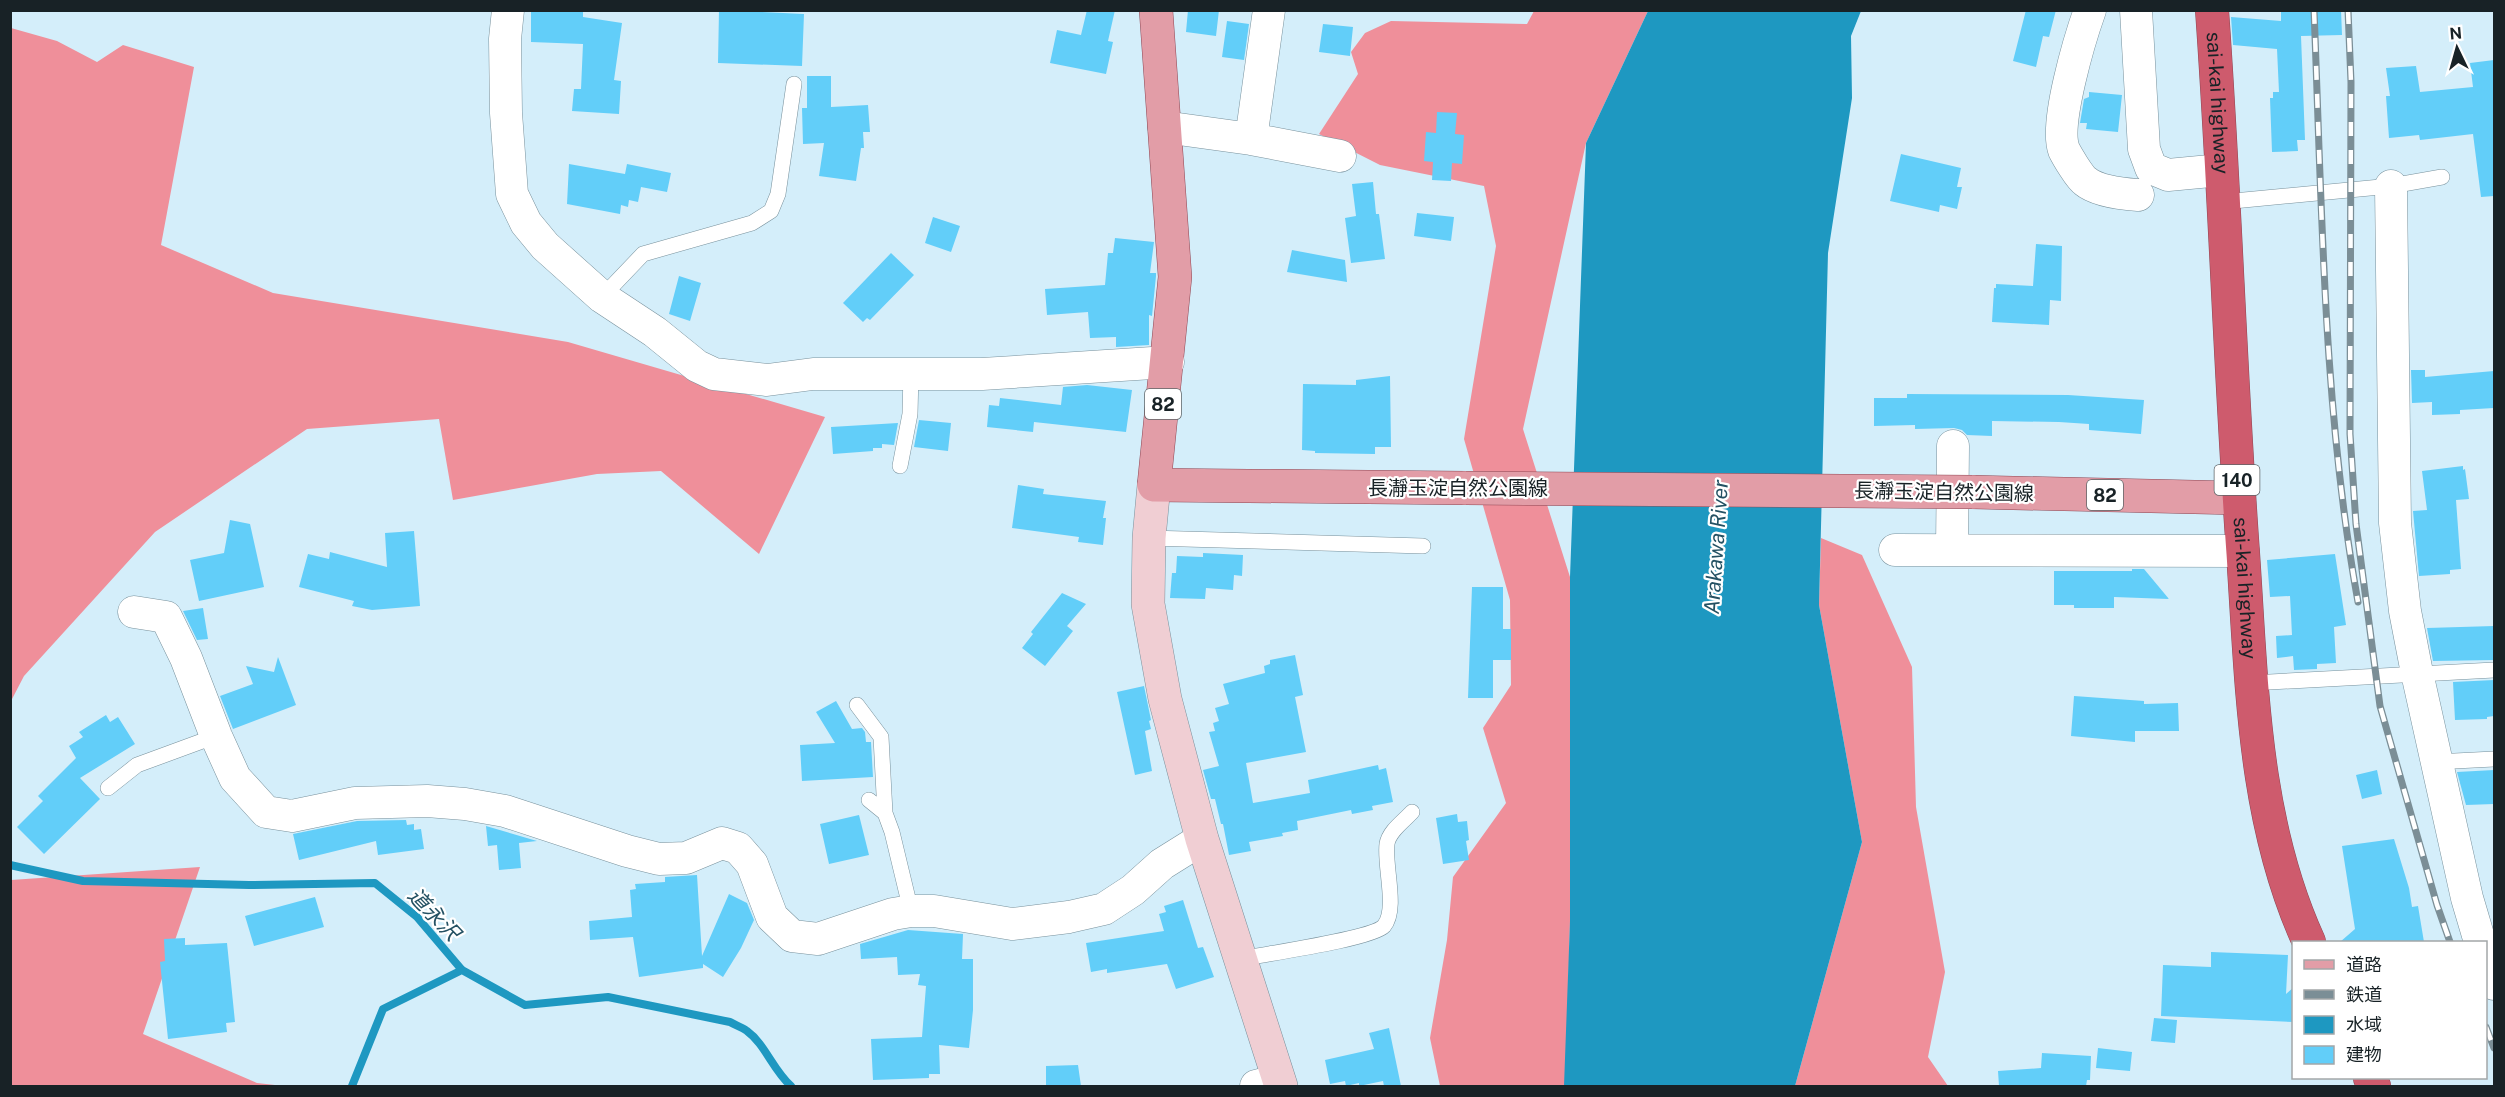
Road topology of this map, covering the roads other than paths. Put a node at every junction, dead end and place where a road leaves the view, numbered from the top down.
1 (508, 10) edge
2 (1156, 10) edge
3 (1269, 10) edge
4 (2090, 10) edge
5 (2136, 10) edge
6 (2212, 10) edge
7 (794, 84) dead end
8 (1164, 127) junction
9 (1251, 139) junction
10 (1340, 156) dead end
11 (2221, 170) junction
12 (2442, 177) dead end
13 (2391, 186) junction
14 (2138, 195) dead end
15 (2223, 202) junction
16 (602, 297) junction
17 (1168, 362) junction
18 (911, 374) junction
19 (1953, 446) dead end
20 (900, 466) dead end
21 (1154, 485) junction
22 (2238, 498) junction
23 (1149, 538) junction
24 (1423, 546) dead end
25 (1895, 550) dead end
26 (1952, 550) junction
27 (2242, 551) junction
28 (134, 612) dead end
29 (2494, 670) edge
30 (2417, 673) junction
31 (2251, 683) junction
32 (857, 705) dead end
33 (216, 736) junction
34 (2494, 759) edge
35 (2435, 762) junction
36 (108, 788) dead end
37 (869, 800) dead end
38 (1412, 812) dead end
39 (885, 813) junction
40 (1202, 839) junction
41 (911, 911) junction
42 (2309, 941) edge
43 (2484, 941) edge
44 (2487, 954) edge
45 (1241, 959) junction
46 (2494, 984) edge
47 (1272, 1084) edge

1 - 16 street
2 - 8 main road, 82
3 - 9 street
4 - 14 street
5 - 11 street
6 - 11 highway, sai-kai highway / 140
7 - 16 lane
8 - 9 street
8 - 17 main road, 82
9 - 10 street
11 - 15 highway, sai-kai highway / 140
12 - 13 lane
13 - 15 lane
13 - 30 street
15 - 22 highway, sai-kai highway / 140
16 - 18 street
17 - 18 street
17 - 21 main road, 82
18 - 20 lane
19 - 26 street
21 - 22 main road, 長瀞玉淀自然公園線 / 82, bridge
21 - 23 street
22 - 27 highway, sai-kai highway / 140
23 - 24 lane
23 - 40 street
25 - 26 street
26 - 27 street
27 - 31 highway, sai-kai highway / 140
28 - 33 street
29 - 30 lane
30 - 31 lane
30 - 35 street
31 - 42 highway, sai-kai highway / 140
32 - 39 lane
33 - 36 lane
33 - 41 street
34 - 35 lane
35 - 43 street
37 - 39 lane
38 - 45 lane
39 - 41 lane
40 - 41 street
40 - 45 street
44 - 46 street
45 - 47 street

